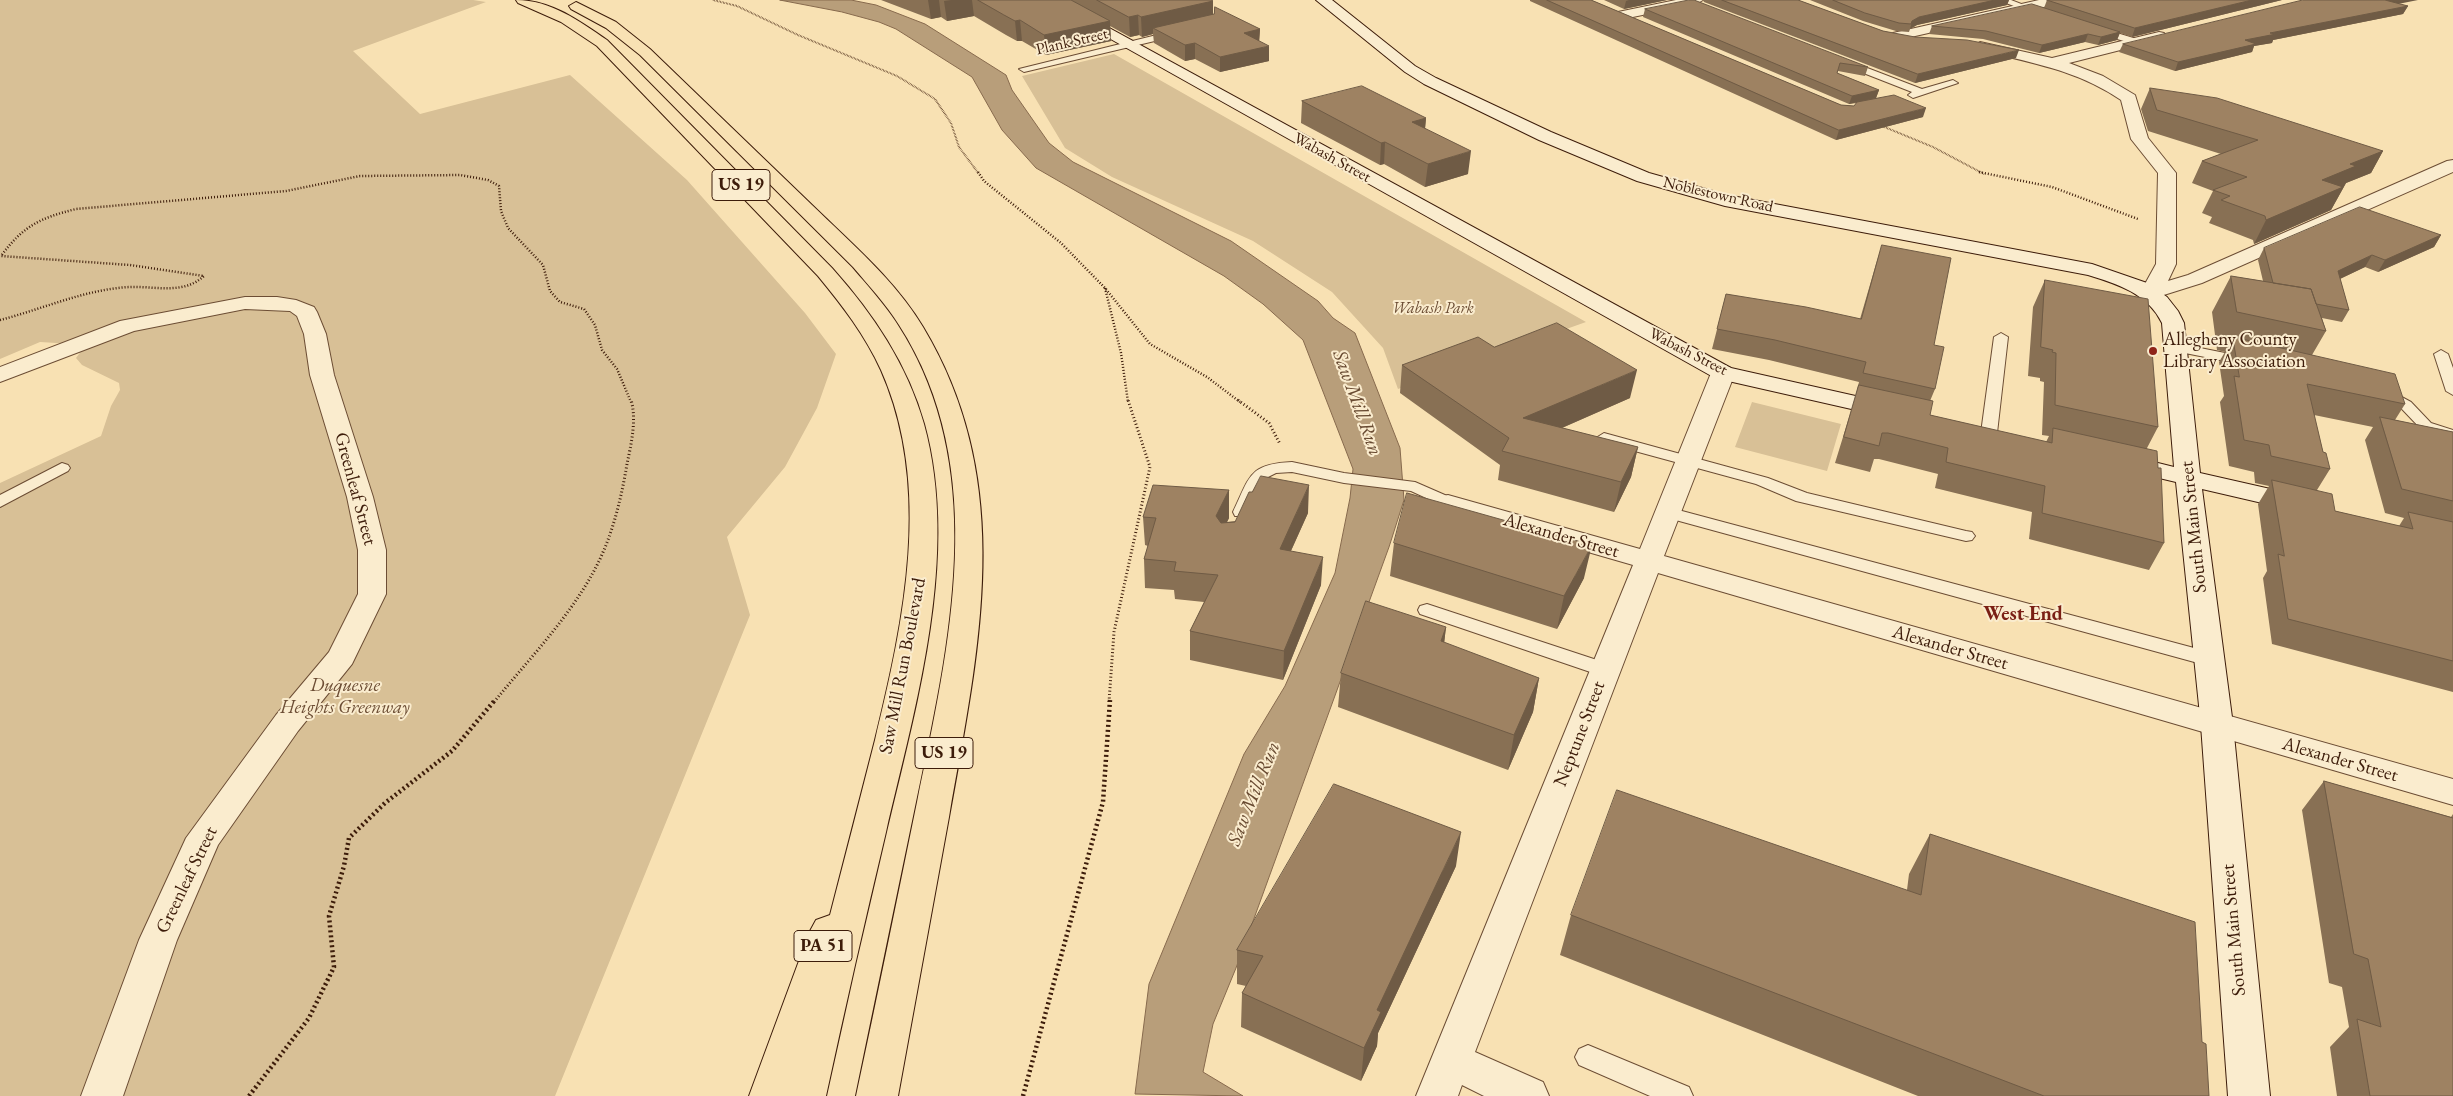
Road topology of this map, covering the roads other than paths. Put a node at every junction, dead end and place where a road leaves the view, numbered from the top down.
1 (523, 0) edge
2 (561, 0) edge
3 (1323, 0) edge
4 (2002, 0) edge
5 (2057, 0) edge
6 (1058, 1) edge
7 (1698, 3) edge
8 (2024, 7) junction
9 (1605, 8) edge
10 (1623, 15) junction
11 (2052, 16) edge
12 (1650, 26) edge
13 (2090, 27) edge
14 (1183, 32) edge
15 (2174, 33) edge
16 (1944, 42) edge
17 (2137, 42) junction
18 (1963, 43) edge
19 (1126, 45) junction
20 (1833, 58) edge
21 (2049, 63) junction
22 (1024, 69) dead end
23 (1954, 83) dead end
24 (1923, 93) junction
25 (1899, 99) edge
26 (2453, 165) edge
27 (2151, 292) junction
28 (2001, 337) dead end
29 (2175, 347) junction
30 (2441, 354) dead end
31 (2258, 363) edge
32 (1723, 373) junction
33 (0, 375) edge
34 (2370, 388) edge
35 (2453, 390) edge
36 (1911, 415) edge
37 (1989, 432) edge
38 (2453, 435) edge
39 (1604, 438) edge
40 (2103, 458) edge
41 (1687, 462) junction
42 (62, 468) dead end
43 (2188, 477) junction
44 (0, 502) edge
45 (1448, 503) joint
46 (2322, 509) edge
47 (1667, 512) junction
48 (1234, 528) edge
49 (1966, 536) dead end
50 (1647, 561) junction
51 (1427, 610) dead end
52 (2209, 659) junction
53 (1605, 670) junction
54 (2217, 725) junction
55 (2453, 792) edge
56 (877, 796) junction
57 (1588, 1057) dead end
58 (1444, 1079) edge
59 (102, 1096) edge
60 (770, 1096) edge
61 (804, 1096) edge
62 (877, 1096) edge
63 (1528, 1096) edge
64 (1680, 1096) edge
65 (2248, 1096) edge

1 - 56 highway, Saw Mill Run Boulevard / US 19
2 - 62 highway, US 19
3 - 27 street, Noblestown Road
4 - 8 lane
5 - 8 street
6 - 19 street, Wabash Street
7 - 10 street
8 - 11 lane
8 - 16 street
9 - 10 street
10 - 12 street
13 - 17 lane
14 - 19 lane, Plank Street
15 - 17 street
17 - 21 street
18 - 21 street
19 - 22 lane, Plank Street
19 - 32 street, Wabash Street
20 - 24 lane
21 - 27 street
23 - 24 lane
24 - 25 lane
26 - 27 street
27 - 29 street, South Main Street
28 - 37 lane
29 - 31 lane
29 - 43 street, South Main Street
30 - 35 lane
32 - 36 street, Wabash Street
32 - 41 street, Neptune Street
33 - 59 street, Greenleaf Street
34 - 38 lane
39 - 41 lane
40 - 43 street
41 - 47 street, Neptune Street
41 - 49 lane
42 - 44 lane
43 - 46 street
43 - 52 street, South Main Street
45 - 48 lane
45 - 50 street, Alexander Street
47 - 50 street, Neptune Street
47 - 52 lane
50 - 53 street, Neptune Street
50 - 54 street, Alexander Street
51 - 53 lane
52 - 54 street, South Main Street
53 - 58 street, Neptune Street
54 - 55 street, Alexander Street
54 - 65 street, South Main Street
56 - 60 highway, PA 51
56 - 61 highway, Saw Mill Run Boulevard / US 19
57 - 64 lane
58 - 63 street

